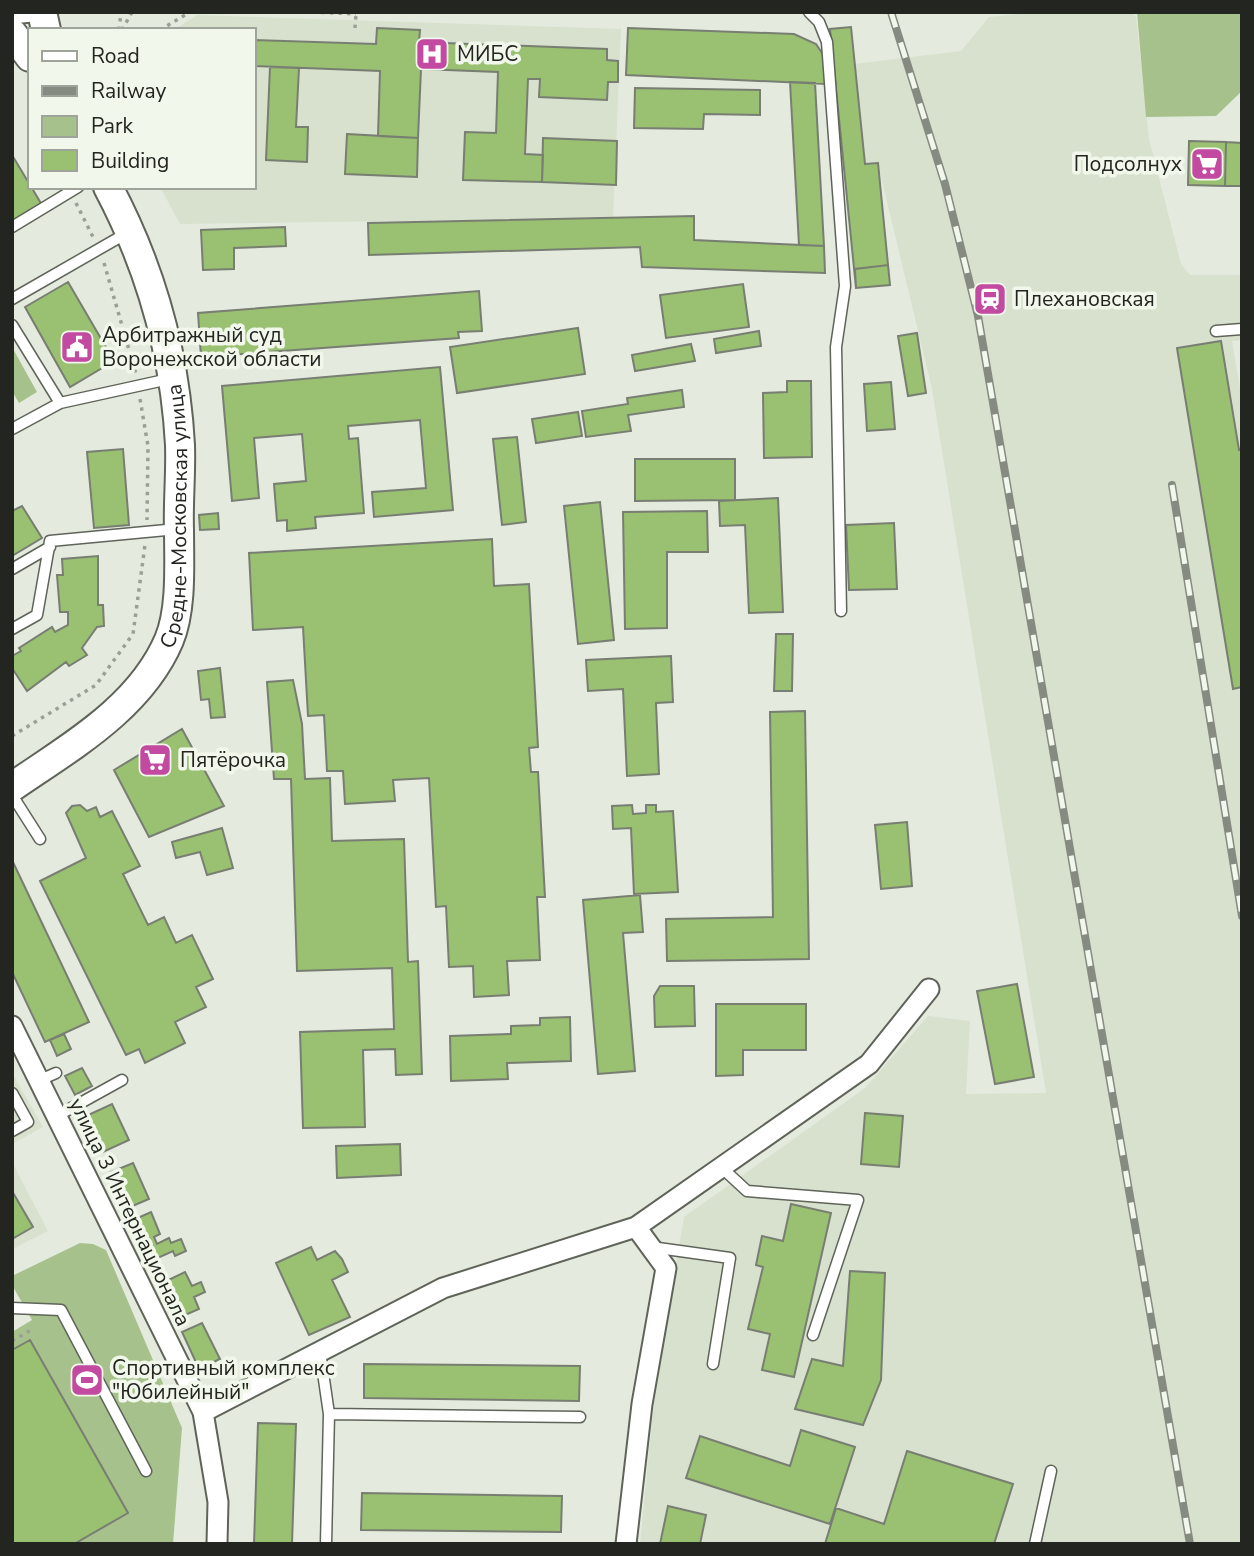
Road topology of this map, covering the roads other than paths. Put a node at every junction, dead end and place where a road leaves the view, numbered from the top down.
1 (31, 12) edge
2 (809, 12) edge
3 (12, 14) edge
4 (12, 33) edge
5 (28, 54) edge
6 (109, 189) edge
7 (74, 190) edge
8 (12, 227) edge
9 (130, 231) junction
10 (12, 299) edge
11 (12, 325) edge
12 (1242, 329) edge
13 (1216, 331) dead end
14 (173, 378) junction
15 (60, 403) junction
16 (12, 429) edge
17 (179, 529) junction
18 (50, 547) junction
19 (12, 569) edge
20 (841, 611) dead end
21 (12, 629) edge
22 (12, 787) edge
23 (12, 795) edge
24 (40, 839) dead end
25 (929, 989) dead end
26 (12, 1026) edge
27 (122, 1080) dead end
28 (13, 1097) edge
29 (57, 1116) junction
30 (12, 1131) edge
31 (721, 1167) junction
32 (636, 1227) junction
33 (651, 1247) junction
34 (12, 1308) edge
35 (813, 1335) dead end
36 (320, 1352) junction
37 (713, 1364) dead end
38 (203, 1412) junction
39 (330, 1414) junction
40 (580, 1417) dead end
41 (1051, 1471) dead end
42 (146, 1472) dead end
43 (217, 1544) edge
44 (326, 1544) edge
45 (626, 1544) edge
46 (1035, 1544) edge

1 - 3 street
2 - 20 lane
4 - 5 street
6 - 9 street, Средне-Московская улица
7 - 8 lane
9 - 10 lane
9 - 14 street, Средне-Московская улица
11 - 15 lane
12 - 13 lane
14 - 15 lane
14 - 17 street, Средне-Московская улица
15 - 16 lane
17 - 18 lane
17 - 22 street, Средне-Московская улица
18 - 19 lane
18 - 21 lane
23 - 24 lane
25 - 31 street
26 - 29 street, улица 3 Интернационала
27 - 29 lane
28 - 30 lane
29 - 38 street, улица 3 Интернационала
31 - 32 street
31 - 35 lane
32 - 33 street
32 - 36 street
33 - 37 lane
33 - 45 street
34 - 42 lane
36 - 38 street
36 - 39 lane
38 - 43 street, улица 3 Интернационала
39 - 40 lane
39 - 44 lane
41 - 46 lane

